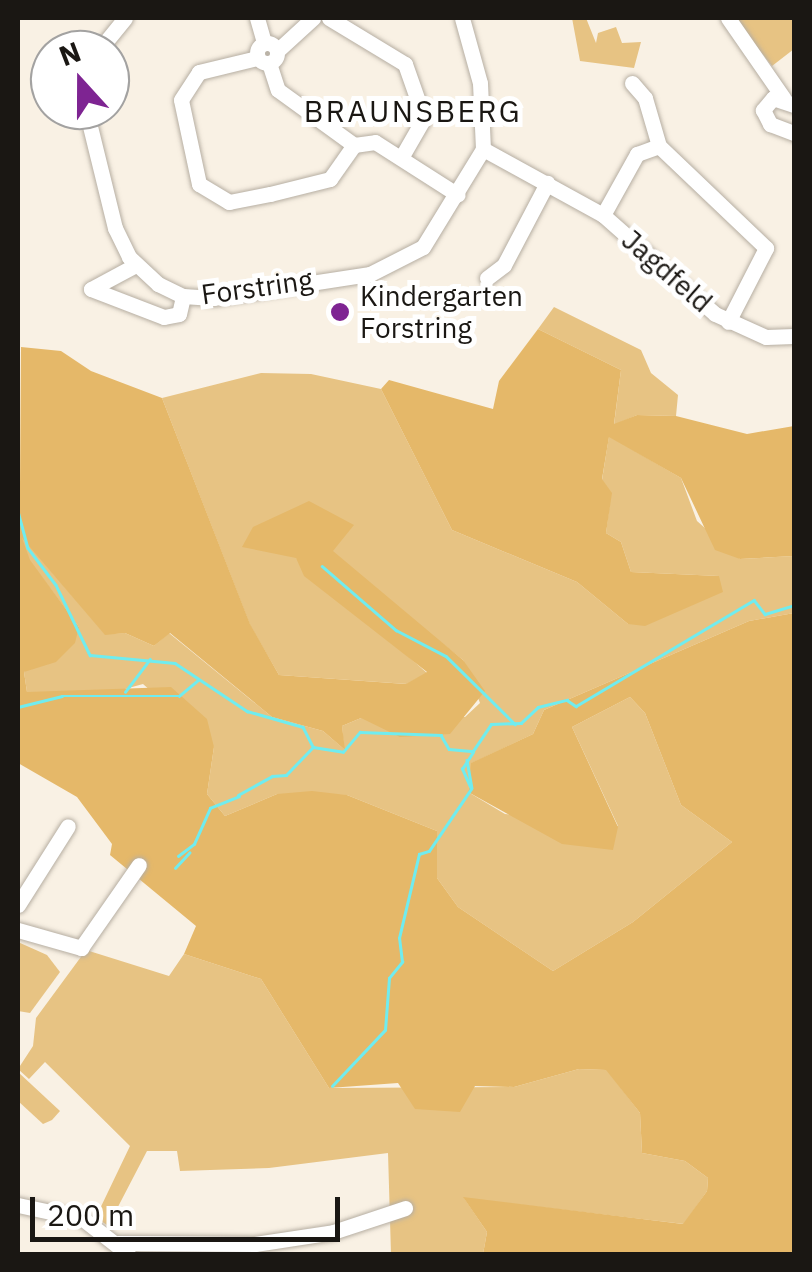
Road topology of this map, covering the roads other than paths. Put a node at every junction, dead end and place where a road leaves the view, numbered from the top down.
1 (258, 18) edge
2 (313, 18) edge
3 (330, 18) edge
4 (728, 18) edge
5 (470, 21) edge
6 (267, 54) junction
7 (632, 83) dead end
8 (789, 102) edge
9 (90, 130) edge
10 (794, 133) edge
11 (354, 145) junction
12 (659, 146) junction
13 (484, 149) junction
14 (401, 158) junction
15 (547, 183) junction
16 (458, 195) junction
17 (603, 215) junction
18 (136, 265) junction
19 (487, 278) dead end
20 (184, 296) junction
21 (728, 322) junction
22 (794, 336) edge
23 (68, 826) dead end
24 (139, 865) dead end
25 (18, 905) edge
26 (18, 930) edge
27 (18, 1205) edge
28 (404, 1208) dead end
29 (123, 1249) edge

1 - 6 street
2 - 6 street
3 - 14 street
4 - 8 street
5 - 13 street
6 - 11 street
6 - 11 street
7 - 12 street
8 - 10 street
9 - 18 street
11 - 14 street
12 - 17 street
12 - 21 street
13 - 15 street, Jagdfeld
13 - 16 street, Forstring
14 - 16 street
15 - 17 street, Jagdfeld
15 - 19 street
16 - 20 street, Forstring
17 - 21 street, Jagdfeld
18 - 20 street, Forstring
18 - 20 street
21 - 22 street, Jagdfeld
23 - 25 street
24 - 26 street
27 - 29 street
28 - 29 street

